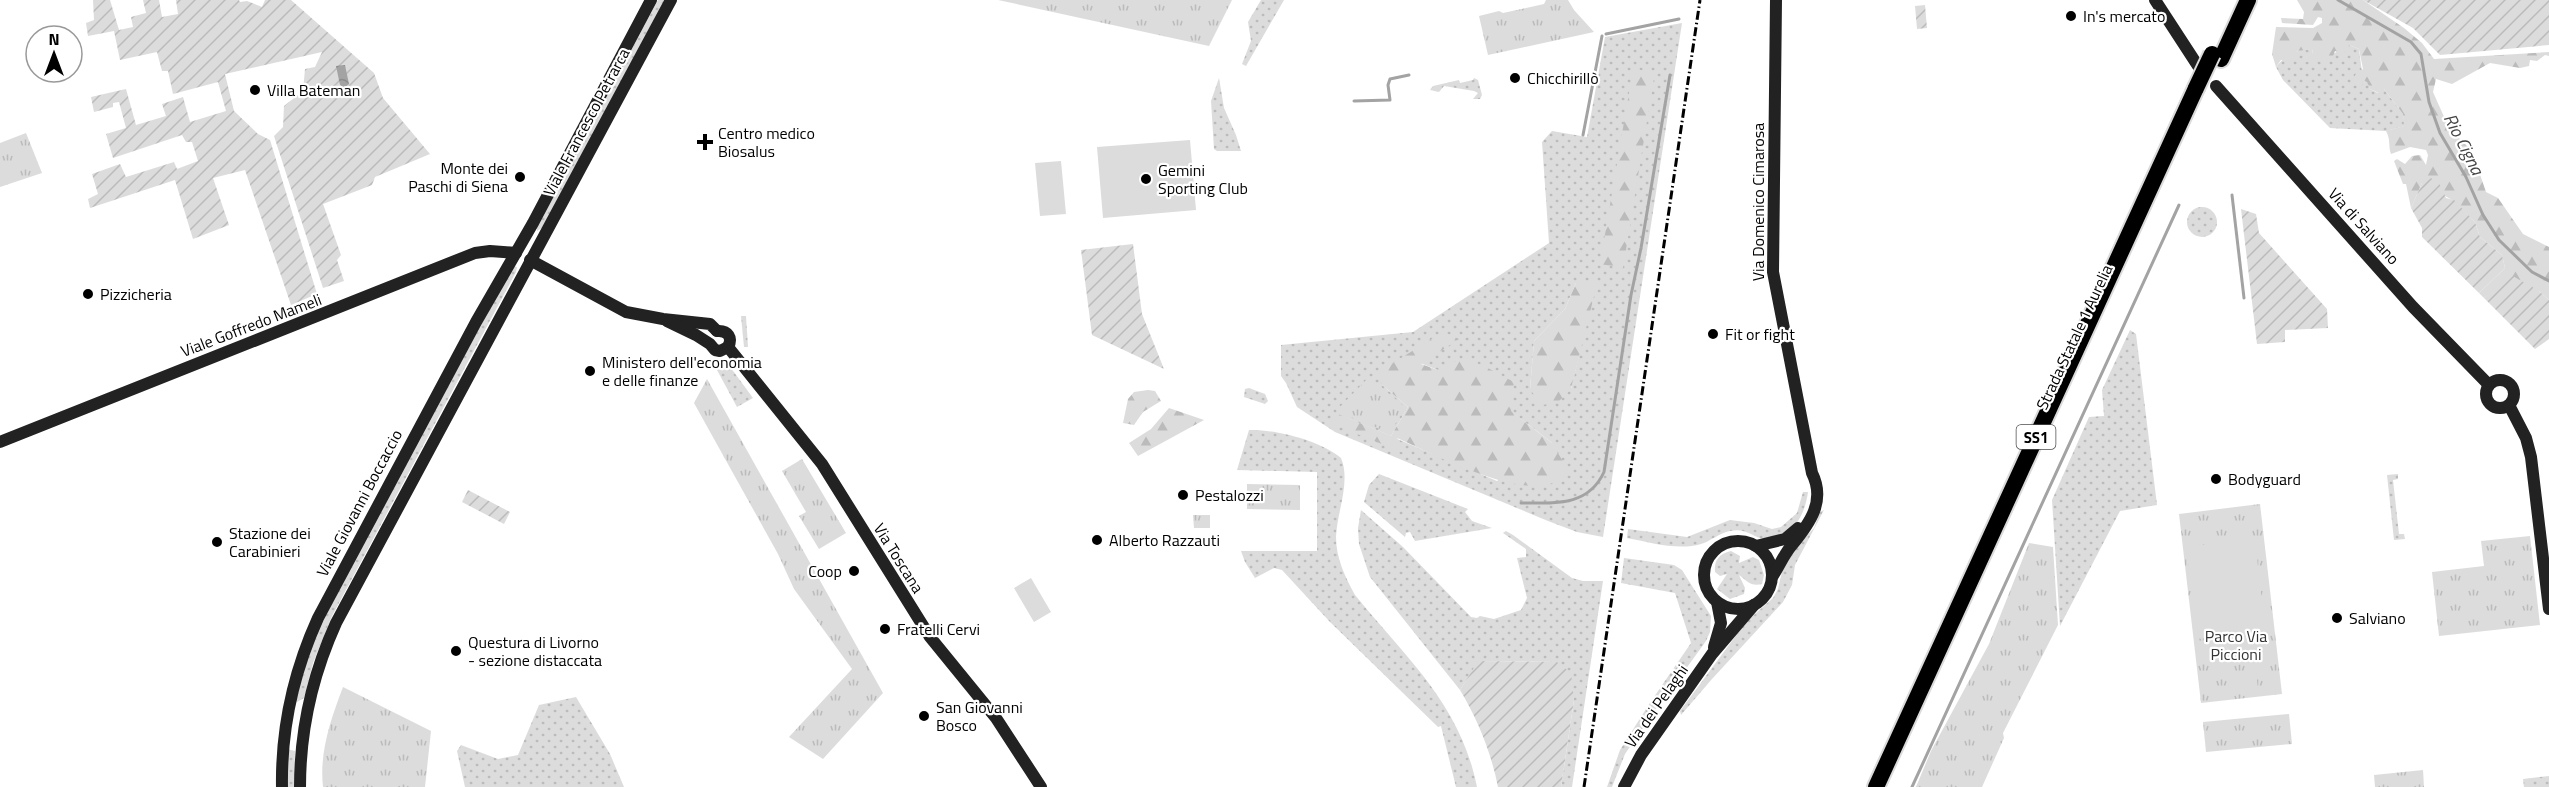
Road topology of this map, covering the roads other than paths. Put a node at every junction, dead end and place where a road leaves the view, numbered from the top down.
1 (651, 0) edge
2 (671, 0) edge
3 (1776, 0) edge
4 (2155, 0) edge
5 (2236, 0) edge
6 (2248, 0) edge
7 (2216, 57) junction
8 (2198, 66) dead end
9 (2206, 89) junction
10 (516, 253) junction
11 (530, 260) junction
12 (663, 320) junction
13 (714, 328) junction
14 (711, 344) junction
15 (728, 347) junction
16 (2489, 386) junction
17 (2509, 405) junction
18 (0, 442) edge
19 (1812, 473) junction
20 (1756, 546) junction
21 (1772, 577) junction
22 (1717, 602) junction
23 (1754, 605) junction
24 (2549, 609) edge
25 (1712, 654) junction
26 (286, 725) junction
27 (304, 728) junction
28 (1628, 784) edge
29 (282, 787) edge
30 (300, 787) edge
31 (1041, 787) edge
32 (1876, 787) edge
33 (1887, 787) edge

1 - 10 street, Viale Francesco Petrarca
2 - 11 street, Viale Francesco Petrarca
3 - 19 street, Via Domenico Cimarosa
4 - 8 street
5 - 7 highway, Strada Statale 1 Aurelia / SS1
6 - 7 highway, Strada Statale 1 Aurelia / SS1
7 - 9 highway, Strada Statale 1 Aurelia / SS1, bridge
9 - 16 street, Via di Salviano
9 - 32 highway, Strada Statale 1 Aurelia / SS1
9 - 33 highway, Strada Statale 1 Aurelia / SS1
10 - 18 street, Viale Goffredo Mameli
10 - 26 street, Viale Giovanni Boccaccio
11 - 12 street
11 - 27 street
12 - 13 street
12 - 14 street
13 - 14 street
13 - 15 street
14 - 15 street
15 - 31 street, Via Toscana
16 - 17 street
16 - 17 street
17 - 24 street
19 - 20 street, Via Domenico Cimarosa
19 - 21 street, Via Domenico Cimarosa
20 - 21 street
20 - 22 street
21 - 23 street
22 - 23 street
22 - 25 street, Via dei Pelaghi
23 - 25 street, Via dei Pelaghi
25 - 28 street, Via dei Pelaghi
26 - 27 street
26 - 29 street, Viale Giovanni Boccaccio
27 - 30 street

